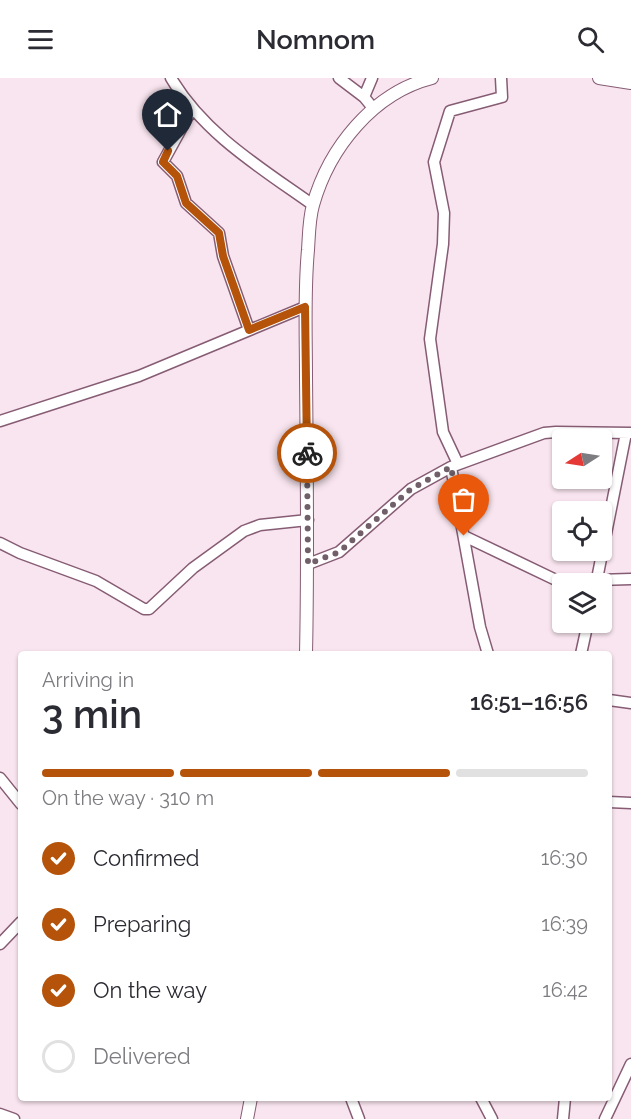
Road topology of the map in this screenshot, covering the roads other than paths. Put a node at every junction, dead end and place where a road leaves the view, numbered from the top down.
1 (171, 78) edge
2 (339, 78) edge
3 (372, 78) edge
4 (432, 78) edge
5 (501, 78) edge
6 (599, 78) edge
7 (631, 83) edge
8 (364, 97) junction
9 (373, 108) junction
10 (192, 109) junction
11 (313, 205) junction
12 (305, 307) junction
13 (249, 330) junction
14 (0, 421) edge
15 (628, 433) edge
16 (454, 465) junction
17 (308, 520) junction
18 (464, 536) junction
19 (0, 543) edge
20 (308, 564) junction
21 (599, 573) edge
22 (552, 578) edge
23 (631, 579) edge
24 (612, 581) edge
25 (586, 633) edge
26 (306, 651) edge
27 (487, 651) edge
28 (582, 651) edge
29 (612, 700) edge
30 (631, 703) edge
31 (0, 778) edge
32 (18, 800) edge
33 (612, 802) edge
34 (631, 803) edge
35 (18, 925) edge
36 (0, 944) edge
37 (631, 1064) edge
38 (250, 1101) edge
39 (352, 1101) edge
40 (483, 1101) edge
41 (565, 1101) edge
42 (0, 1114) edge
43 (14, 1119) edge
44 (247, 1119) edge
45 (359, 1119) edge
46 (492, 1119) edge
47 (563, 1119) edge
48 (605, 1119) edge

1 - 10 street
2 - 8 street
3 - 8 street
4 - 9 main road
5 - 16 street
6 - 7 main road
8 - 9 street
9 - 11 main road
10 - 11 street
10 - 13 street
11 - 12 main road
12 - 13 street
12 - 17 main road
13 - 14 street
15 - 16 street
15 - 21 street
16 - 18 street
16 - 20 street
17 - 19 street
17 - 20 main road
18 - 22 street
18 - 27 street
20 - 26 main road
23 - 24 street
25 - 28 street
29 - 30 street
31 - 32 street
33 - 34 street
35 - 36 street
37 - 48 street
38 - 44 main road
39 - 45 street
40 - 46 street
41 - 47 street
42 - 43 street

